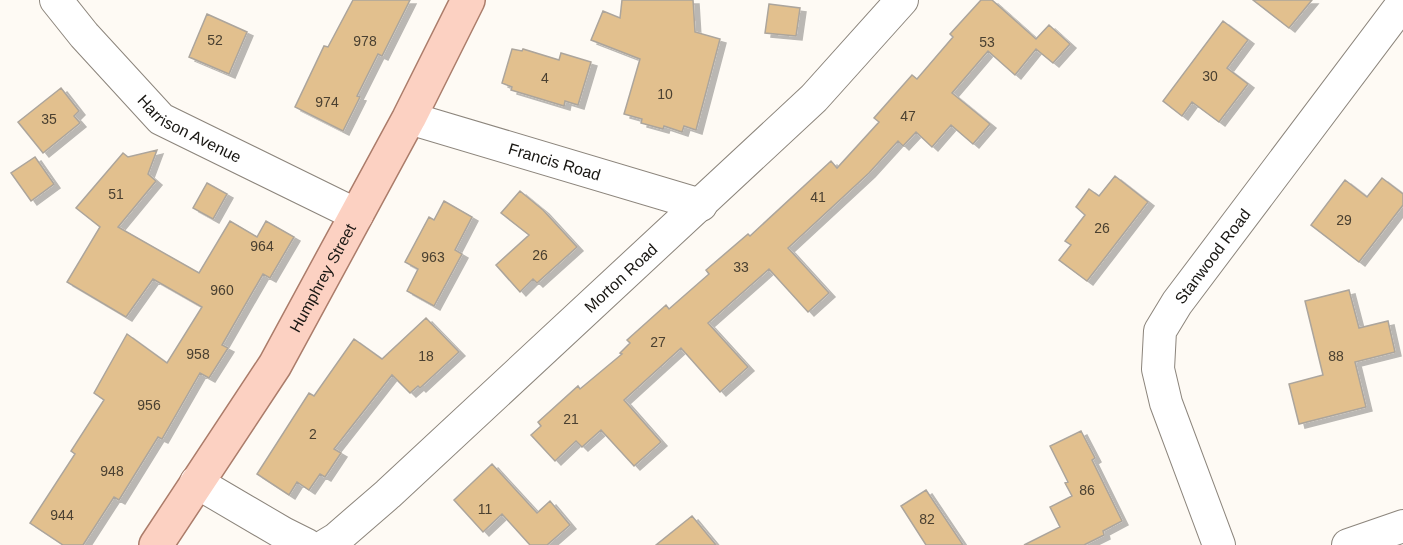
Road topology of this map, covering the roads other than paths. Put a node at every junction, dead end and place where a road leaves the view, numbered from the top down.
1 (56, 0) edge
2 (468, 0) edge
3 (902, 0) edge
4 (1403, 3) edge
5 (409, 118) junction
6 (701, 205) junction
7 (357, 215) junction
8 (196, 482) junction
9 (1403, 526) edge
10 (156, 545) edge
11 (307, 545) edge
12 (326, 545) edge
13 (1219, 545) edge
14 (1348, 545) edge

1 - 7 street, Harrison Avenue
2 - 5 main road, Humphrey Street
3 - 6 street, Morton Road
4 - 13 street, Stanwood Road
5 - 6 street, Francis Road
5 - 7 main road, Humphrey Street
6 - 12 street, Morton Road
7 - 8 main road, Humphrey Street
8 - 10 main road, Humphrey Street
8 - 11 street
9 - 14 street

